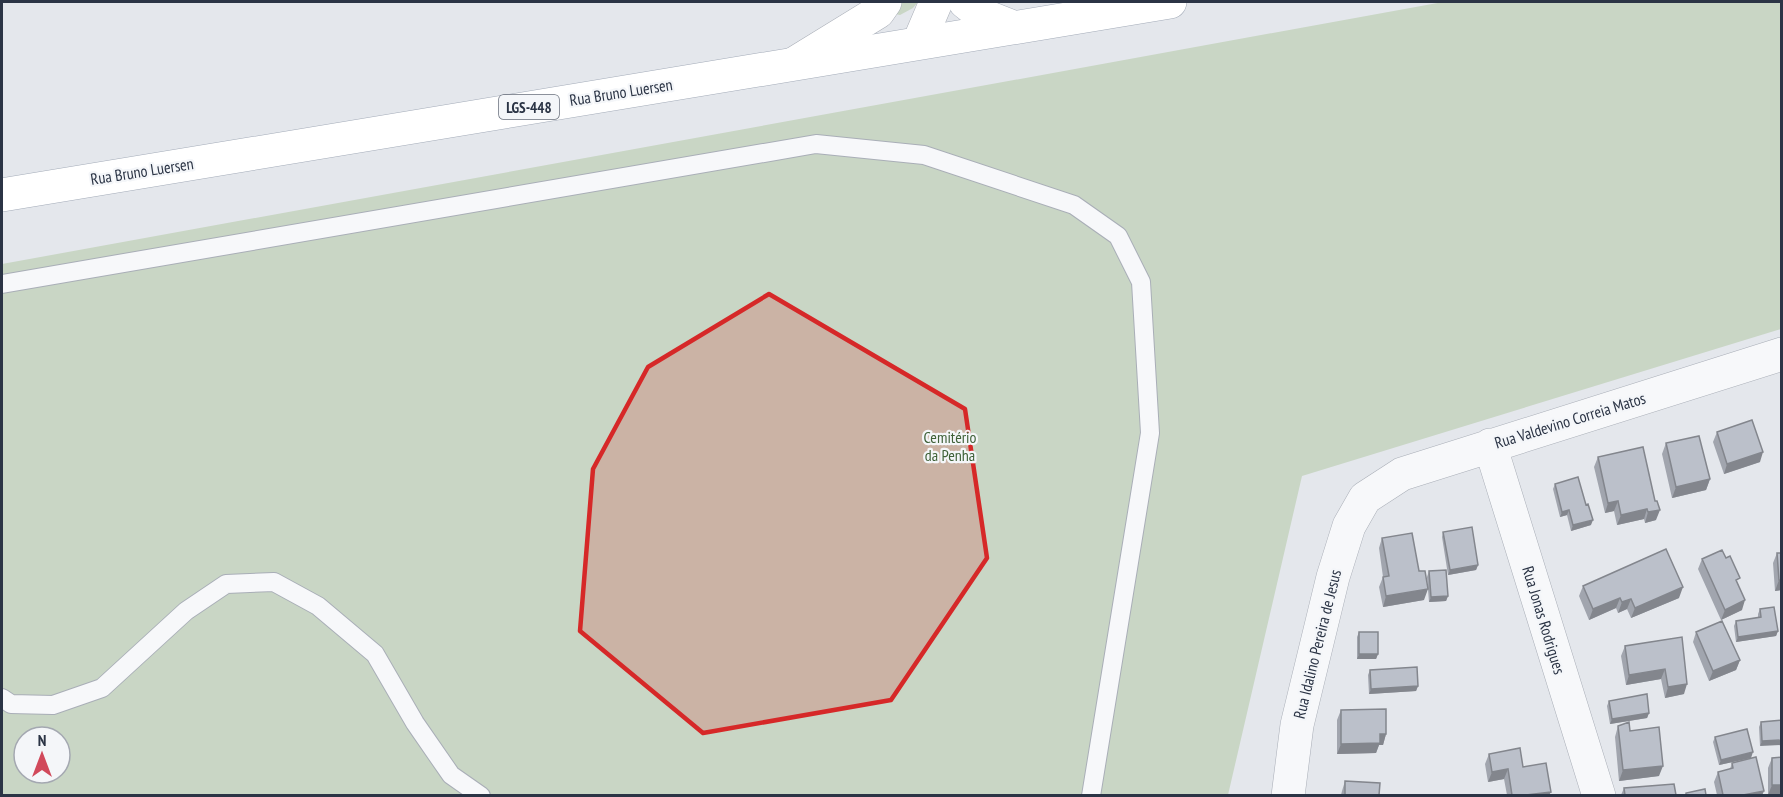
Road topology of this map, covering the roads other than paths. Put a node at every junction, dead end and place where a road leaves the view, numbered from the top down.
1 (885, 2) edge
2 (936, 2) edge
3 (965, 2) edge
4 (1170, 2) edge
5 (1013, 27) junction
6 (919, 42) junction
7 (795, 63) junction
8 (2, 195) edge
9 (2, 284) edge
10 (1782, 354) edge
11 (1490, 445) junction
12 (1365, 498) joint
13 (2, 698) edge
14 (481, 795) edge
15 (1091, 795) edge
16 (1288, 795) edge
17 (1599, 795) edge

1 - 7 main road
2 - 6 main road
3 - 5 main road
4 - 5 main road, Rua Bruno Luersen / LGS-448
5 - 6 main road, Rua Bruno Luersen / LGS-448
6 - 7 main road, Rua Bruno Luersen / LGS-448
7 - 8 main road, Rua Bruno Luersen / LGS-448
9 - 15 lane
10 - 11 street, Rua Valdevino Correia Matos
11 - 12 street, Rua Valdevino Correia Matos
11 - 17 street, Rua Jonas Rodrigues
12 - 16 street, Rua Idalino Pereira de Jesus
13 - 14 lane

